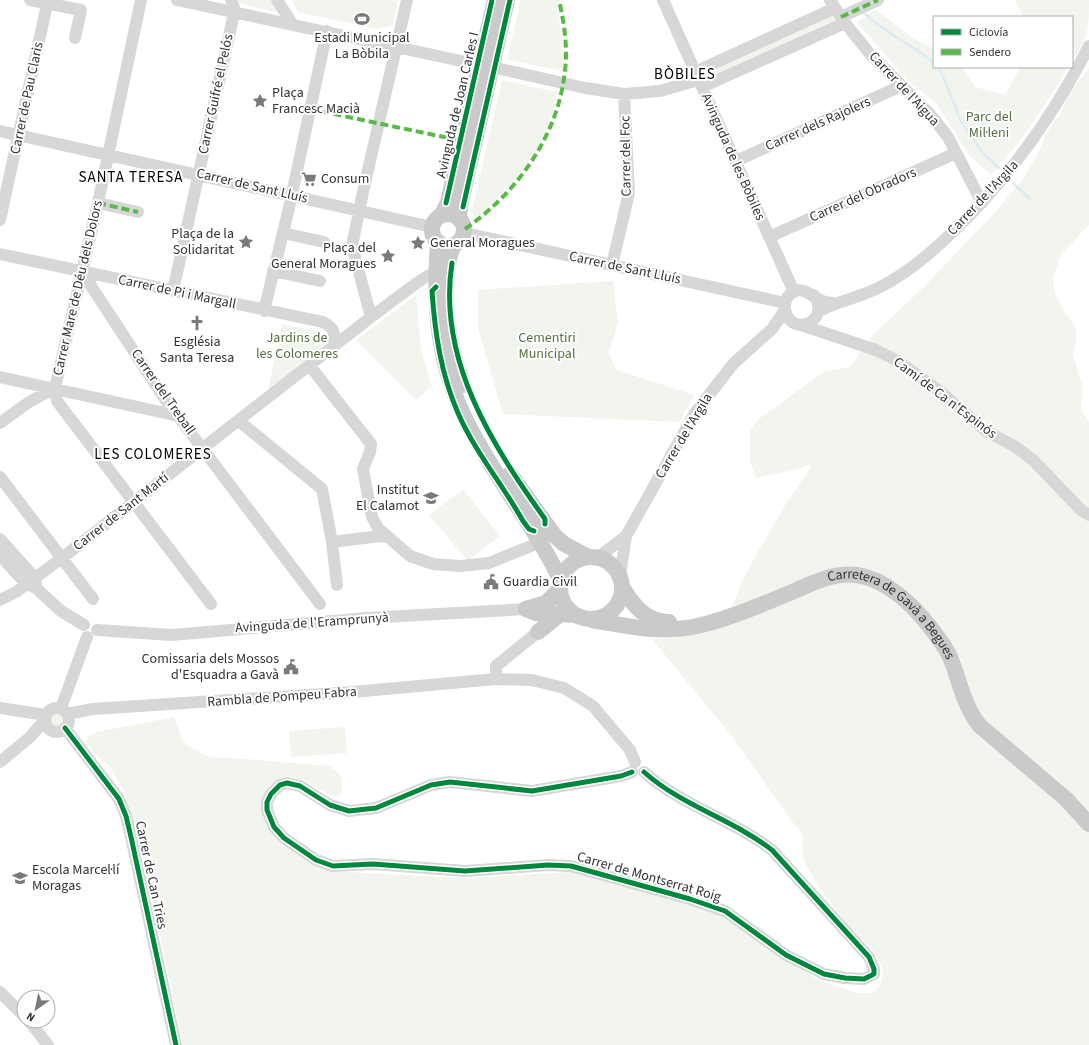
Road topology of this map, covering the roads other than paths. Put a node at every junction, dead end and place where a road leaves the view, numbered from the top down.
1 (30, 0) edge
2 (141, 0) edge
3 (177, 0) edge
4 (231, 0) edge
5 (277, 0) edge
6 (407, 0) edge
7 (495, 0) edge
8 (507, 0) edge
9 (663, 0) edge
10 (878, 0) edge
11 (48, 2) edge
12 (838, 12) edge
13 (234, 13) junction
14 (293, 25) junction
15 (327, 31) junction
16 (75, 38) dead end
17 (396, 46) junction
18 (1089, 46) edge
19 (486, 66) junction
20 (698, 80) junction
21 (901, 86) junction
22 (624, 94) junction
23 (0, 131) edge
24 (19, 135) junction
25 (956, 153) junction
26 (108, 155) junction
27 (736, 161) junction
28 (199, 174) junction
29 (292, 195) junction
30 (98, 203) junction
31 (982, 203) junction
32 (359, 210) junction
33 (138, 212) dead end
34 (0, 220) edge
35 (437, 221) junction
36 (462, 226) junction
37 (283, 233) junction
38 (769, 236) junction
39 (324, 242) dead end
40 (446, 244) junction
41 (0, 254) edge
42 (612, 265) junction
43 (273, 270) junction
44 (436, 270) junction
45 (82, 272) junction
46 (320, 281) dead end
47 (173, 292) junction
48 (794, 292) junction
49 (814, 295) junction
50 (834, 303) junction
51 (785, 307) junction
52 (264, 311) junction
53 (818, 313) junction
54 (371, 317) junction
55 (796, 323) junction
56 (772, 330) junction
57 (825, 332) junction
58 (333, 347) junction
59 (310, 366) junction
60 (0, 377) edge
61 (55, 388) junction
62 (179, 416) junction
63 (239, 421) junction
64 (0, 423) edge
65 (203, 448) junction
66 (0, 476) edge
67 (133, 502) junction
68 (1089, 515) edge
69 (626, 536) junction
70 (388, 537) junction
71 (0, 539) edge
72 (332, 542) junction
73 (541, 542) junction
74 (0, 554) edge
75 (593, 557) junction
76 (62, 558) junction
77 (621, 581) junction
78 (33, 583) junction
79 (337, 585) dead end
80 (560, 585) junction
81 (93, 599) dead end
82 (0, 600) edge
83 (211, 604) dead end
84 (320, 604) dead end
85 (531, 611) junction
86 (559, 615) junction
87 (576, 615) junction
88 (592, 620) junction
89 (89, 631) junction
90 (538, 632) junction
91 (496, 679) junction
92 (0, 708) edge
93 (64, 711) junction
94 (47, 722) junction
95 (65, 728) junction
96 (0, 762) edge
97 (637, 769) junction
98 (1089, 817) edge
99 (1089, 824) edge
100 (0, 992) edge
101 (16, 1008) edge
102 (35, 1029) edge
103 (48, 1045) edge
104 (176, 1045) edge

1 - 11 street
2 - 26 street, Carrer Mare de Déu dels Dolors
3 - 13 street
4 - 13 street
5 - 14 street
6 - 17 street
7 - 19 main road, Avinguda de Joan Carles I
8 - 19 main road, Avinguda de Joan Carles I
9 - 20 street, Avinguda de les Bòbiles
10 - 12 street
11 - 16 street
11 - 24 street, Carrer de Pau Claris
12 - 20 street
12 - 20 street
12 - 21 street, Carrer de l'Aigua
13 - 14 street
13 - 28 street, Carrer Guifré el Pelós
14 - 15 street
15 - 17 street
15 - 29 street
17 - 19 street
17 - 32 street
18 - 31 street, Carrer de l'Argila
19 - 22 street
19 - 35 main road, Avinguda de Joan Carles I
19 - 36 main road, Avinguda de Joan Carles I
20 - 22 street
20 - 27 street, Avinguda de les Bòbiles
21 - 25 street, Carrer de l'Aigua
21 - 27 street, Carrer dels Rajolers
22 - 42 street, Carrer del Foc
23 - 24 street, Carrer de Sant Lluís
24 - 26 street, Carrer de Sant Lluís
24 - 34 street, Carrer de Pau Claris
25 - 31 street, Carrer de l'Aigua
25 - 38 street, Carrer del Obradors
26 - 28 street, Carrer de Sant Lluís
26 - 30 street, Carrer Mare de Déu dels Dolors
27 - 38 street, Avinguda de les Bòbiles
28 - 29 street, Carrer de Sant Lluís
28 - 47 street, Carrer Guifré el Pelós
29 - 32 street, Carrer de Sant Lluís
29 - 37 street
30 - 33 street
30 - 45 street, Carrer Mare de Déu dels Dolors
31 - 50 street, Carrer de l'Argila
32 - 35 street, Carrer de Sant Lluís
32 - 54 street
35 - 36 main road
35 - 40 main road
36 - 40 main road
36 - 42 street, Carrer de Sant Lluís
37 - 39 street
37 - 43 street
38 - 48 street, Avinguda de les Bòbiles
40 - 44 main road
40 - 75 main road
41 - 45 street, Carrer de Pi i Margall
42 - 51 street, Carrer de Sant Lluís
43 - 46 street
43 - 52 street
44 - 54 street, Carrer de Sant Martí
44 - 73 main road
45 - 47 street, Carrer de Pi i Margall
45 - 61 street, Carrer Mare de Déu dels Dolors
45 - 62 street, Carrer del Treball
47 - 52 street, Carrer de Pi i Margall
48 - 49 street
48 - 51 street
49 - 50 street
49 - 53 street
50 - 53 street, Carrer de l'Argila
51 - 55 street
51 - 56 street, Carrer de l'Argila
52 - 58 street, Carrer de Pi i Margall
53 - 55 street
53 - 57 street
54 - 58 street, Carrer de Sant Martí
55 - 56 street, Carrer de l'Argila
55 - 57 street, Camí de Ca n'Espinós
56 - 69 street, Carrer de l'Argila
57 - 68 street, Camí de Ca n'Espinós
58 - 59 street, Carrer de Sant Martí
59 - 63 street, Carrer de Sant Martí
59 - 70 street
60 - 61 street
61 - 62 street
61 - 64 street
61 - 67 street
62 - 65 street, Carrer del Treball
63 - 65 street, Carrer de Sant Martí
63 - 72 street
65 - 67 street, Carrer de Sant Martí
65 - 84 street, Carrer del Treball
66 - 76 street
67 - 76 street, Carrer de Sant Martí
67 - 83 street
69 - 75 street, Carrer de l'Argila
69 - 77 street, Carrer de l'Argila
70 - 72 street
70 - 73 street
71 - 78 street
72 - 79 street
73 - 80 main road
74 - 78 street
75 - 77 main road
75 - 80 main road
76 - 78 street, Carrer de Sant Martí
76 - 81 street
77 - 88 main road
77 - 98 main road, Carretera de Gavà a Begues
78 - 82 street, Carrer de Sant Martí
78 - 89 street
80 - 85 main road
80 - 87 main road
85 - 86 main road
85 - 89 street, Avinguda de l'Eramprunyà
85 - 90 main road
86 - 87 main road
86 - 90 main road
87 - 88 main road
88 - 99 main road, Carretera de Gavà a Begues
89 - 93 street
90 - 91 street
91 - 93 street, Rambla de Pompeu Fabra
91 - 97 street, Rambla de Pompeu Fabra
92 - 94 street
93 - 94 street
93 - 95 street
94 - 95 street
94 - 96 street
95 - 104 street, Carrer de Can Tries
97 - 97 street, Carrer de Montserrat Roig
100 - 101 street
102 - 103 street

